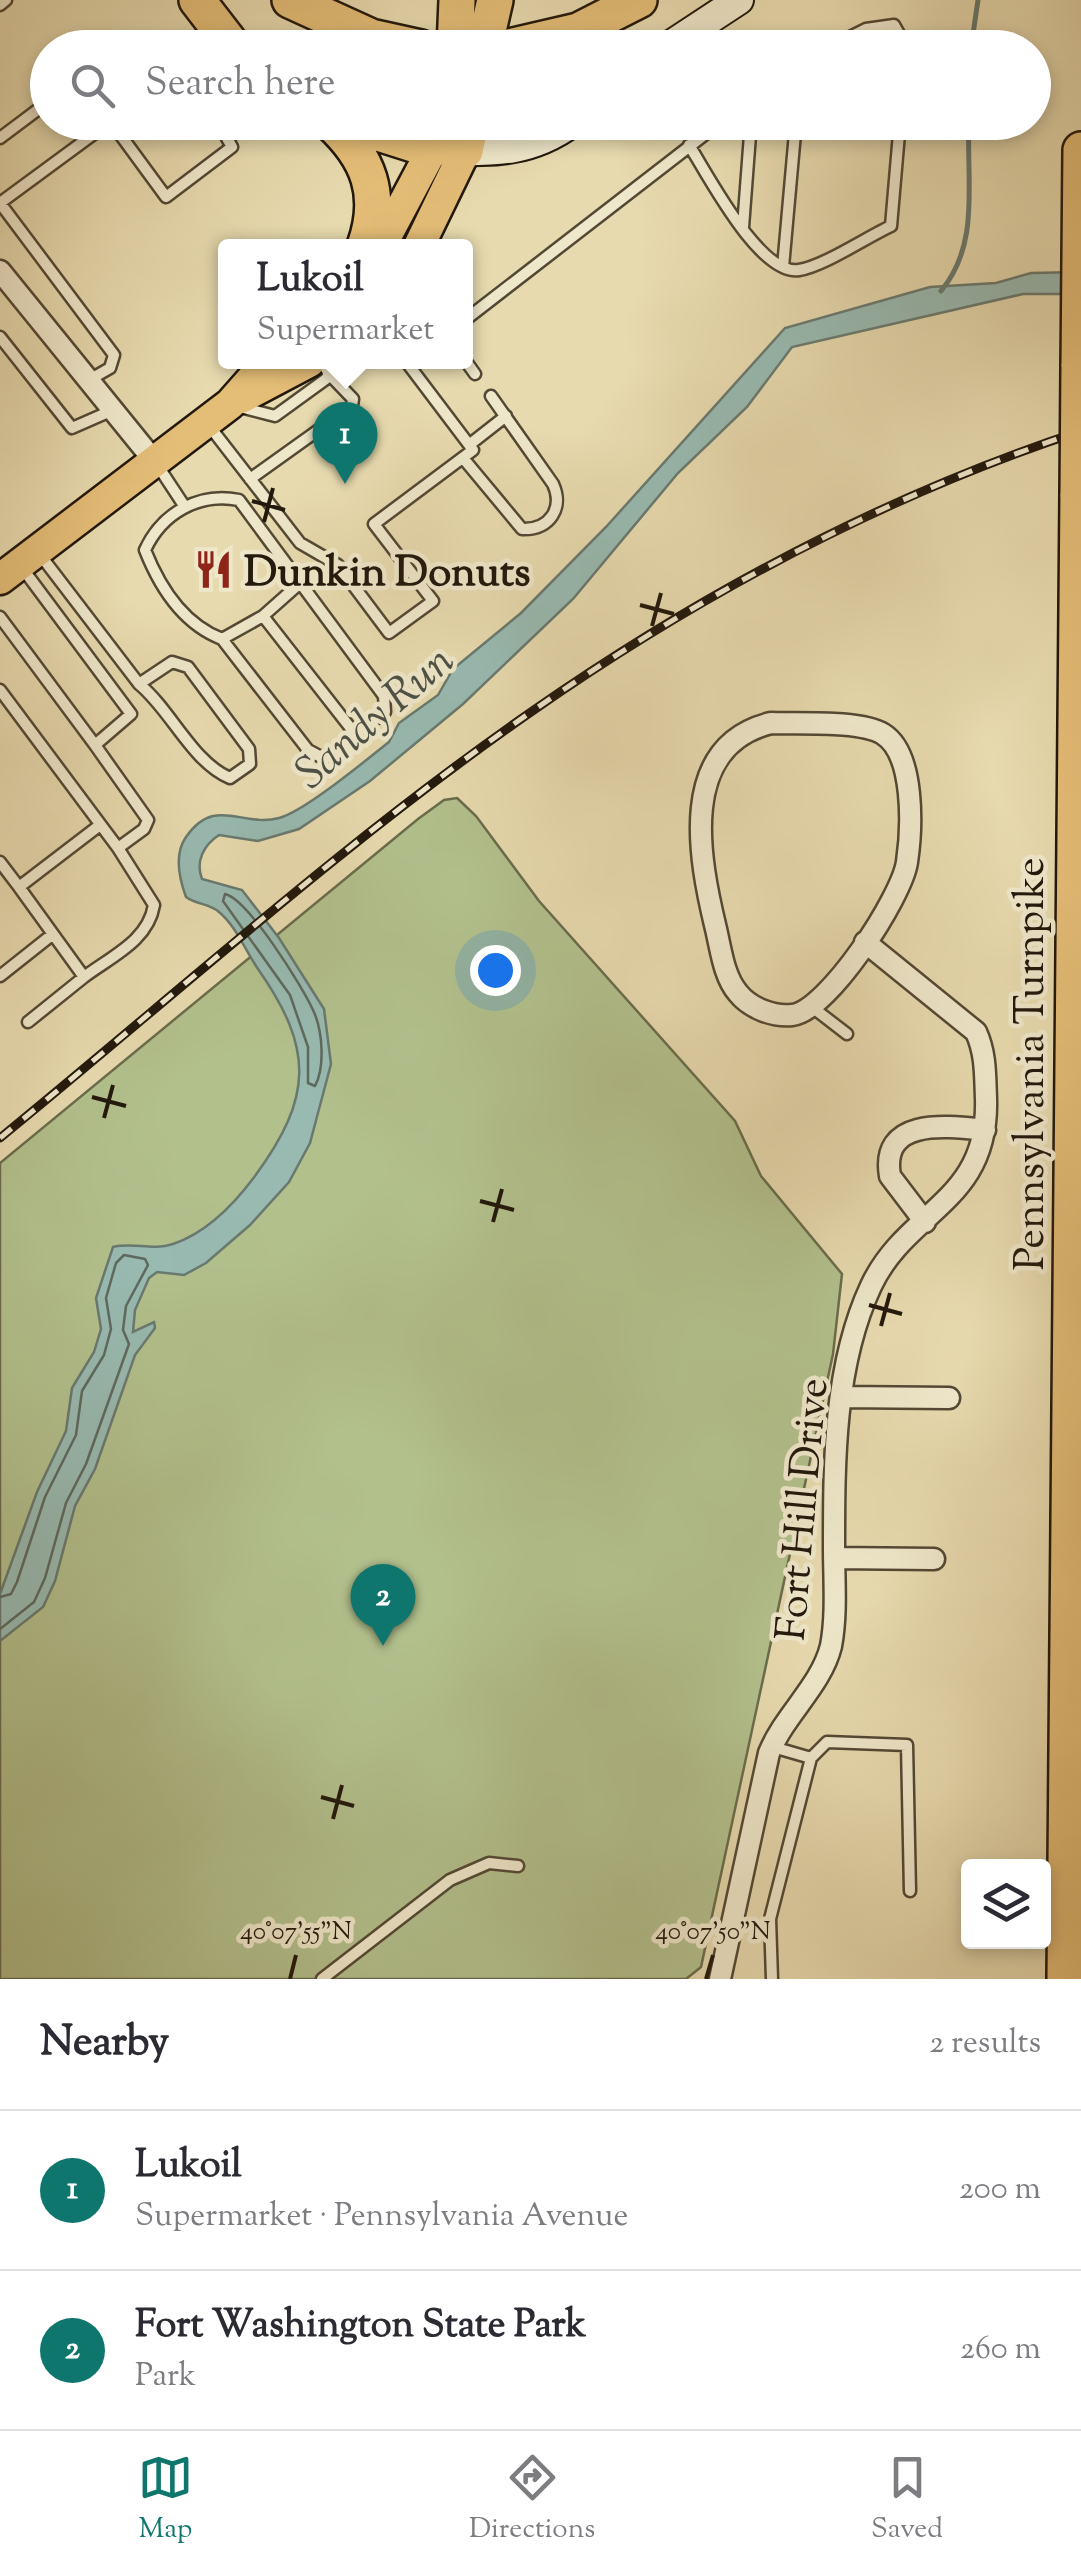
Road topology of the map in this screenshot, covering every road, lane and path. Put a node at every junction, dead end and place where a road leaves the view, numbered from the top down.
1 (197, 0) edge
2 (290, 0) edge
3 (457, 0) edge
4 (486, 0) edge
5 (495, 0) edge
6 (639, 0) edge
7 (740, 0) edge
8 (220, 30) edge
9 (355, 30) edge
10 (473, 30) edge
11 (483, 30) edge
12 (487, 30) edge
13 (580, 30) edge
14 (694, 30) edge
15 (862, 30) edge
16 (897, 30) edge
17 (30, 116) edge
18 (0, 138) edge
19 (86, 140) edge
20 (123, 140) edge
21 (228, 140) edge
22 (349, 140) edge
23 (451, 140) edge
24 (452, 140) edge
25 (473, 140) edge
26 (542, 140) edge
27 (695, 140) edge
28 (750, 140) edge
29 (794, 140) edge
30 (898, 140) edge
31 (689, 145) junction
32 (1081, 150) edge
33 (0, 203) edge
34 (743, 228) junction
35 (366, 239) edge
36 (386, 239) edge
37 (421, 239) edge
38 (783, 267) junction
39 (3, 279) edge
40 (473, 314) edge
41 (0, 337) edge
42 (1079, 367) edge
43 (260, 369) edge
44 (317, 369) edge
45 (320, 369) edge
46 (412, 369) edge
47 (471, 369) edge
48 (475, 374) dead end
49 (89, 380) junction
50 (491, 396) dead end
51 (113, 410) junction
52 (218, 413) junction
53 (506, 416) junction
54 (470, 445) junction
55 (463, 458) junction
56 (155, 462) junction
57 (250, 479) junction
58 (184, 507) junction
59 (19, 565) edge
60 (298, 584) junction
61 (263, 616) junction
62 (0, 617) edge
63 (222, 639) junction
64 (139, 684) junction
65 (0, 690) edge
66 (356, 735) junction
67 (95, 745) junction
68 (100, 825) junction
69 (118, 848) junction
70 (0, 862) edge
71 (19, 887) junction
72 (53, 934) junction
73 (866, 942) junction
74 (0, 976) edge
75 (84, 976) junction
76 (812, 1006) junction
77 (28, 1022) dead end
78 (847, 1034) dead end
79 (985, 1130) junction
80 (924, 1222) junction
81 (842, 1398) junction
82 (949, 1398) dead end
83 (834, 1558) junction
84 (934, 1559) dead end
85 (772, 1746) junction
86 (812, 1758) junction
87 (518, 1866) dead end
88 (910, 1891) dead end
89 (322, 1979) edge
90 (720, 1979) edge
91 (772, 1979) edge
92 (1065, 1979) edge

1 - 8 highway
2 - 9 highway
3 - 10 highway
4 - 11 highway
5 - 12 highway
6 - 13 highway
7 - 14 main road
15 - 16 lane
17 - 18 lane
19 - 33 lane
20 - 21 lane
22 - 35 highway
23 - 36 main road
24 - 37 main road
25 - 26 main road
27 - 31 lane
28 - 34 lane
29 - 38 lane
30 - 38 lane
31 - 34 lane
31 - 40 lane
32 - 42 highway, Pennsylvania Turnpike
33 - 49 lane
34 - 38 lane
39 - 49 street
41 - 51 lane
42 - 92 highway, Pennsylvania Turnpike, bridge
43 - 52 main road
44 - 52 main road
45 - 57 lane
46 - 54 lane
47 - 48 lane
49 - 51 street
50 - 53 lane
51 - 56 street
52 - 56 main road
52 - 57 lane
53 - 54 lane
53 - 55 lane
54 - 55 lane
55 - 57 lane
56 - 58 lane
56 - 59 main road
58 - 60 lane
58 - 63 lane
59 - 64 lane
59 - 67 lane
60 - 61 lane
60 - 66 lane
61 - 63 lane
61 - 66 lane
62 - 67 lane
63 - 66 lane
64 - 64 lane
65 - 68 lane
67 - 69 lane
68 - 69 lane
68 - 71 lane
69 - 75 lane
70 - 71 lane
71 - 72 lane
72 - 74 lane
72 - 75 lane
73 - 76 street
73 - 76 street
73 - 79 street, Fort Hill Drive
75 - 77 lane
76 - 78 lane
79 - 80 street, Fort Hill Drive
79 - 80 street
80 - 81 street, Fort Hill Drive
81 - 82 street
81 - 83 street, Fort Hill Drive
83 - 84 street
83 - 85 street, Fort Hill Drive
85 - 86 lane
85 - 90 street, Fort Hill Drive
86 - 88 lane
86 - 91 lane
87 - 89 lane

